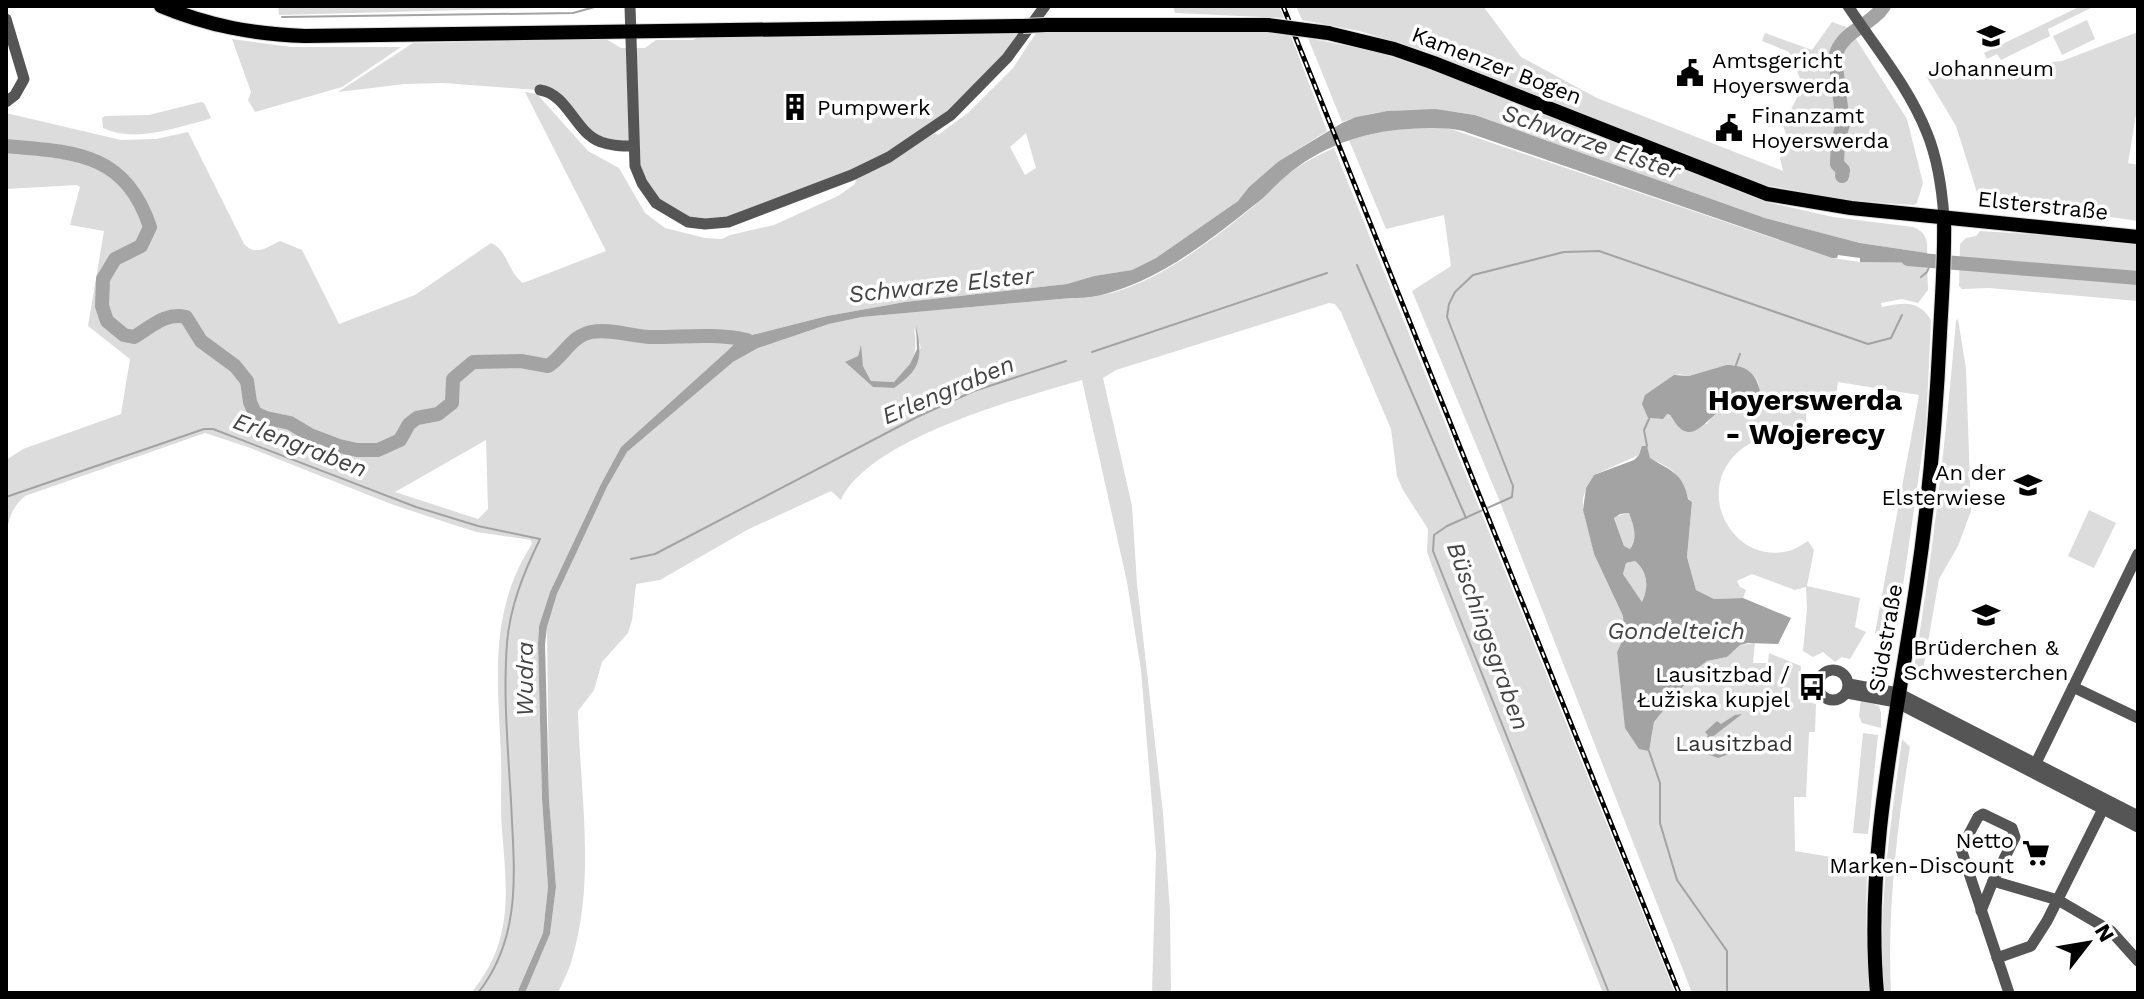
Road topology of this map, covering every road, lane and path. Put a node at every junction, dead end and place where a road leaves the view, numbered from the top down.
1 (161, 6) edge
2 (630, 6) edge
3 (1045, 6) edge
4 (1848, 6) edge
5 (6, 19) edge
6 (631, 30) junction
7 (540, 90) dead end
8 (6, 102) edge
9 (633, 146) junction
10 (1944, 218) junction
11 (2138, 237) edge
12 (2138, 554) edge
13 (2073, 687) junction
14 (1848, 688) dead end
15 (1897, 698) junction
16 (2138, 718) edge
17 (2035, 765) junction
18 (2105, 804) junction
19 (2138, 816) edge
20 (2138, 827) edge
21 (1993, 881) junction
22 (2058, 900) junction
23 (1981, 911) junction
24 (1997, 958) junction
25 (2138, 961) edge
26 (1877, 993) edge
27 (2009, 993) edge

1 - 6 main road, Kamenzer Bogen
2 - 6 street
3 - 9 street
4 - 10 street
5 - 8 street
6 - 9 street
6 - 10 main road, Kamenzer Bogen, bridge
7 - 9 street
10 - 11 main road, Elsterstraße
10 - 15 main road, Südstraße
12 - 13 street
13 - 16 street
13 - 17 street
14 - 15 street
15 - 17 street
15 - 18 street
15 - 26 main road, Südstraße
17 - 18 street
18 - 19 street
18 - 20 street
18 - 22 street
21 - 22 street
21 - 23 street
21 - 23 street
22 - 24 street
22 - 25 street
23 - 24 street
24 - 27 street

